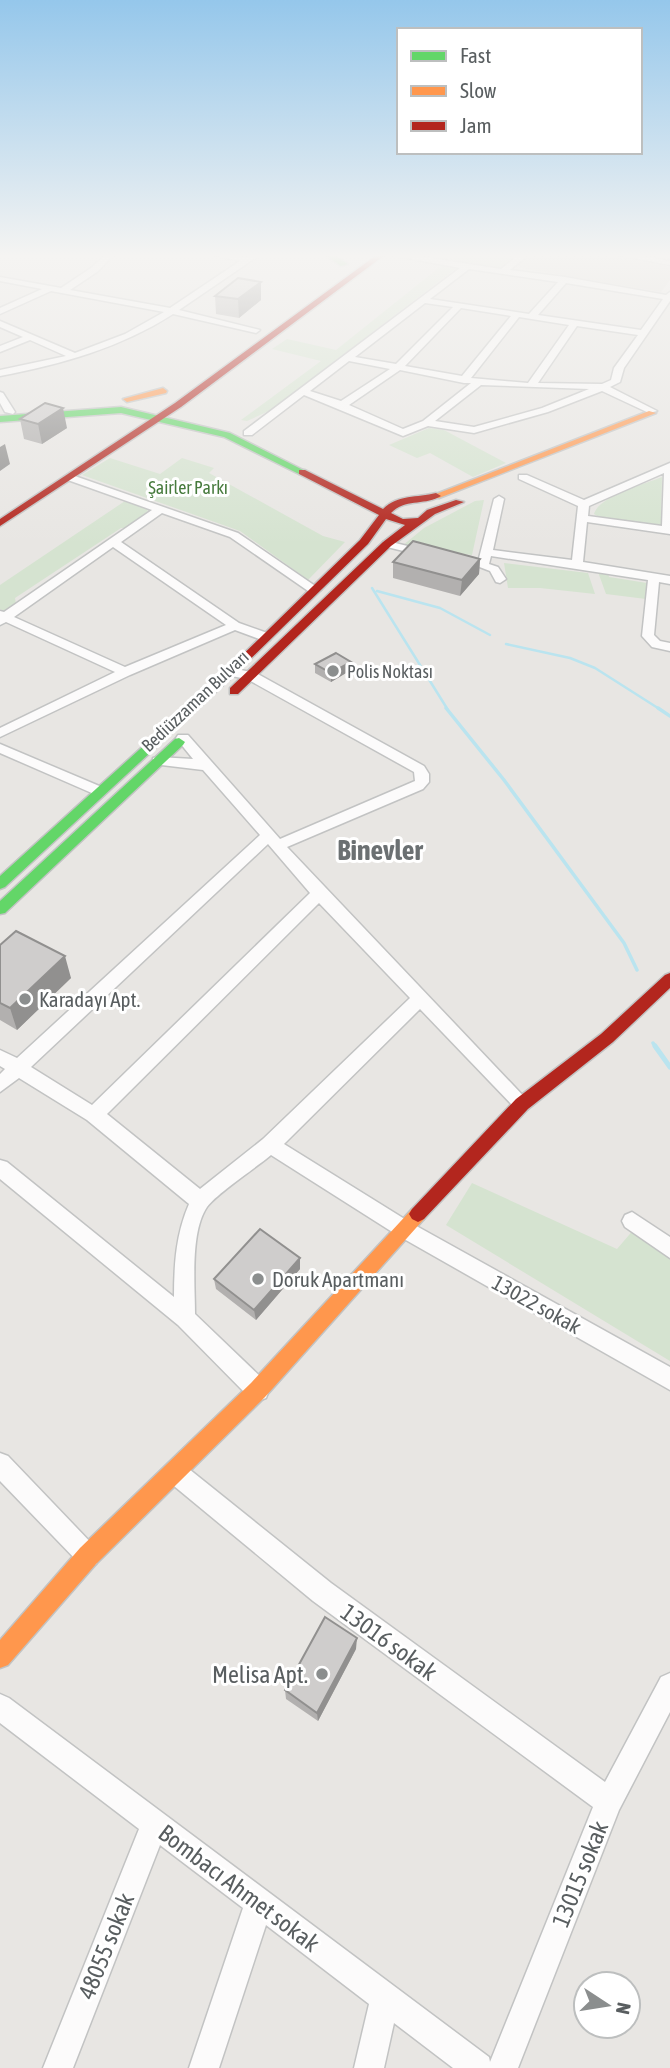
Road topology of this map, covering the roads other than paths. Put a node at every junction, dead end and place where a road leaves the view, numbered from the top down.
1 (62, 351) edge
2 (90, 351) edge
3 (252, 351) edge
4 (357, 351) edge
5 (414, 351) edge
6 (488, 351) edge
7 (556, 351) edge
8 (630, 351) edge
9 (74, 356) junction
10 (347, 358) junction
11 (397, 368) junction
12 (0, 373) edge
13 (464, 380) junction
14 (479, 382) junction
15 (615, 382) junction
16 (531, 386) junction
17 (600, 386) junction
18 (302, 391) junction
19 (0, 395) edge
20 (130, 405) junction
21 (178, 405) junction
22 (342, 405) junction
23 (660, 413) junction
24 (3, 414) edge
25 (159, 417) junction
26 (427, 423) junction
27 (248, 433) junction
28 (669, 467) edge
29 (69, 477) junction
30 (523, 477) junction
31 (499, 499) dead end
32 (412, 501) junction
33 (584, 504) junction
34 (162, 508) junction
35 (431, 512) junction
36 (386, 513) junction
37 (580, 519) junction
38 (415, 522) junction
39 (0, 523) edge
40 (668, 531) edge
41 (115, 543) junction
42 (387, 544) junction
43 (485, 552) junction
44 (445, 558) edge
45 (577, 564) junction
46 (654, 576) junction
47 (500, 579) dead end
48 (670, 579) edge
49 (315, 590) junction
50 (2, 618) edge
51 (235, 626) junction
52 (266, 637) junction
53 (670, 647) edge
54 (231, 671) junction
55 (125, 672) junction
56 (251, 676) junction
57 (0, 733) edge
58 (183, 738) junction
59 (0, 748) edge
60 (158, 761) junction
61 (206, 766) junction
62 (99, 791) junction
63 (274, 839) junction
64 (0, 884) edge
65 (319, 893) junction
66 (0, 909) edge
67 (669, 982) edge
68 (421, 998) junction
69 (0, 1058) edge
70 (18, 1070) junction
71 (0, 1084) edge
72 (522, 1104) junction
73 (94, 1115) junction
74 (270, 1145) junction
75 (0, 1168) edge
76 (200, 1201) junction
77 (632, 1221) dead end
78 (404, 1229) junction
79 (670, 1249) edge
80 (185, 1318) junction
81 (670, 1379) edge
82 (258, 1390) junction
83 (0, 1464) edge
84 (176, 1473) junction
85 (88, 1556) junction
86 (0, 1657) edge
87 (670, 1686) edge
88 (0, 1707) edge
89 (609, 1802) junction
90 (155, 1823) junction
91 (259, 1902) junction
92 (385, 2000) junction
93 (58, 2068) edge
94 (204, 2068) edge
95 (369, 2068) edge
96 (478, 2068) edge
97 (503, 2068) edge

1 - 9 street
2 - 9 street
3 - 21 street
4 - 10 street
5 - 11 street
6 - 13 street
7 - 16 street
8 - 15 street
9 - 12 street
10 - 11 street
10 - 18 street
11 - 13 street
11 - 22 street
13 - 14 street
14 - 16 street
14 - 26 street
15 - 17 street
15 - 23 street
16 - 17 street
17 - 23 street
17 - 26 street
18 - 22 street
18 - 27 street
19 - 24 street
20 - 21 street
20 - 24 street
20 - 24 street
20 - 25 street
21 - 25 street
21 - 27 street
22 - 26 street
23 - 30 street, Bediüzzaman Bulvarı
23 - 32 street
25 - 29 street
25 - 36 street
27 - 32 street
28 - 33 street
28 - 40 street
29 - 34 street
29 - 39 street
30 - 33 street
30 - 35 street, Bediüzzaman Bulvarı
31 - 43 street
32 - 35 street
32 - 36 street
33 - 37 street
34 - 41 street
34 - 49 street
35 - 38 street, Bediüzzaman Bulvarı
36 - 38 street
36 - 49 street, Bediüzzaman Bulvarı
37 - 40 street
37 - 45 street
38 - 42 street, Bediüzzaman Bulvarı
41 - 50 street
41 - 51 street
42 - 44 street
42 - 56 street, Bediüzzaman Bulvarı
43 - 45 street
43 - 47 street
45 - 46 street
46 - 48 street
46 - 53 street
49 - 52 street, Bediüzzaman Bulvarı
50 - 55 street
51 - 52 street
51 - 55 street
52 - 54 street, Bediüzzaman Bulvarı
54 - 56 street
54 - 62 street, Bediüzzaman Bulvarı
55 - 57 street
56 - 58 street, Bediüzzaman Bulvarı
56 - 63 street
58 - 60 street, Bediüzzaman Bulvarı
58 - 61 street
59 - 62 street
60 - 61 street
60 - 66 street, Bediüzzaman Bulvarı
61 - 63 street
62 - 64 street, Bediüzzaman Bulvarı
63 - 65 street
63 - 70 street
65 - 68 street
65 - 73 street
67 - 72 street
68 - 72 street
68 - 74 street
69 - 70 street
70 - 71 street
70 - 73 street
72 - 78 street
73 - 76 street
74 - 76 street
74 - 78 street, 13022 sokak
75 - 80 street
76 - 80 street
77 - 79 street
78 - 81 street, 13022 sokak
78 - 82 street
80 - 82 street
82 - 84 street
83 - 85 street
84 - 85 street
84 - 89 street, 13016 sokak
85 - 86 street
87 - 89 street, 13015 sokak
88 - 90 street, Bombacı Ahmet sokak
89 - 97 street, 13015 sokak
90 - 91 street, Bombacı Ahmet sokak
90 - 93 street, 48055 sokak
91 - 92 street, Bombacı Ahmet sokak
91 - 94 street
92 - 95 street
92 - 96 street, Bombacı Ahmet sokak

